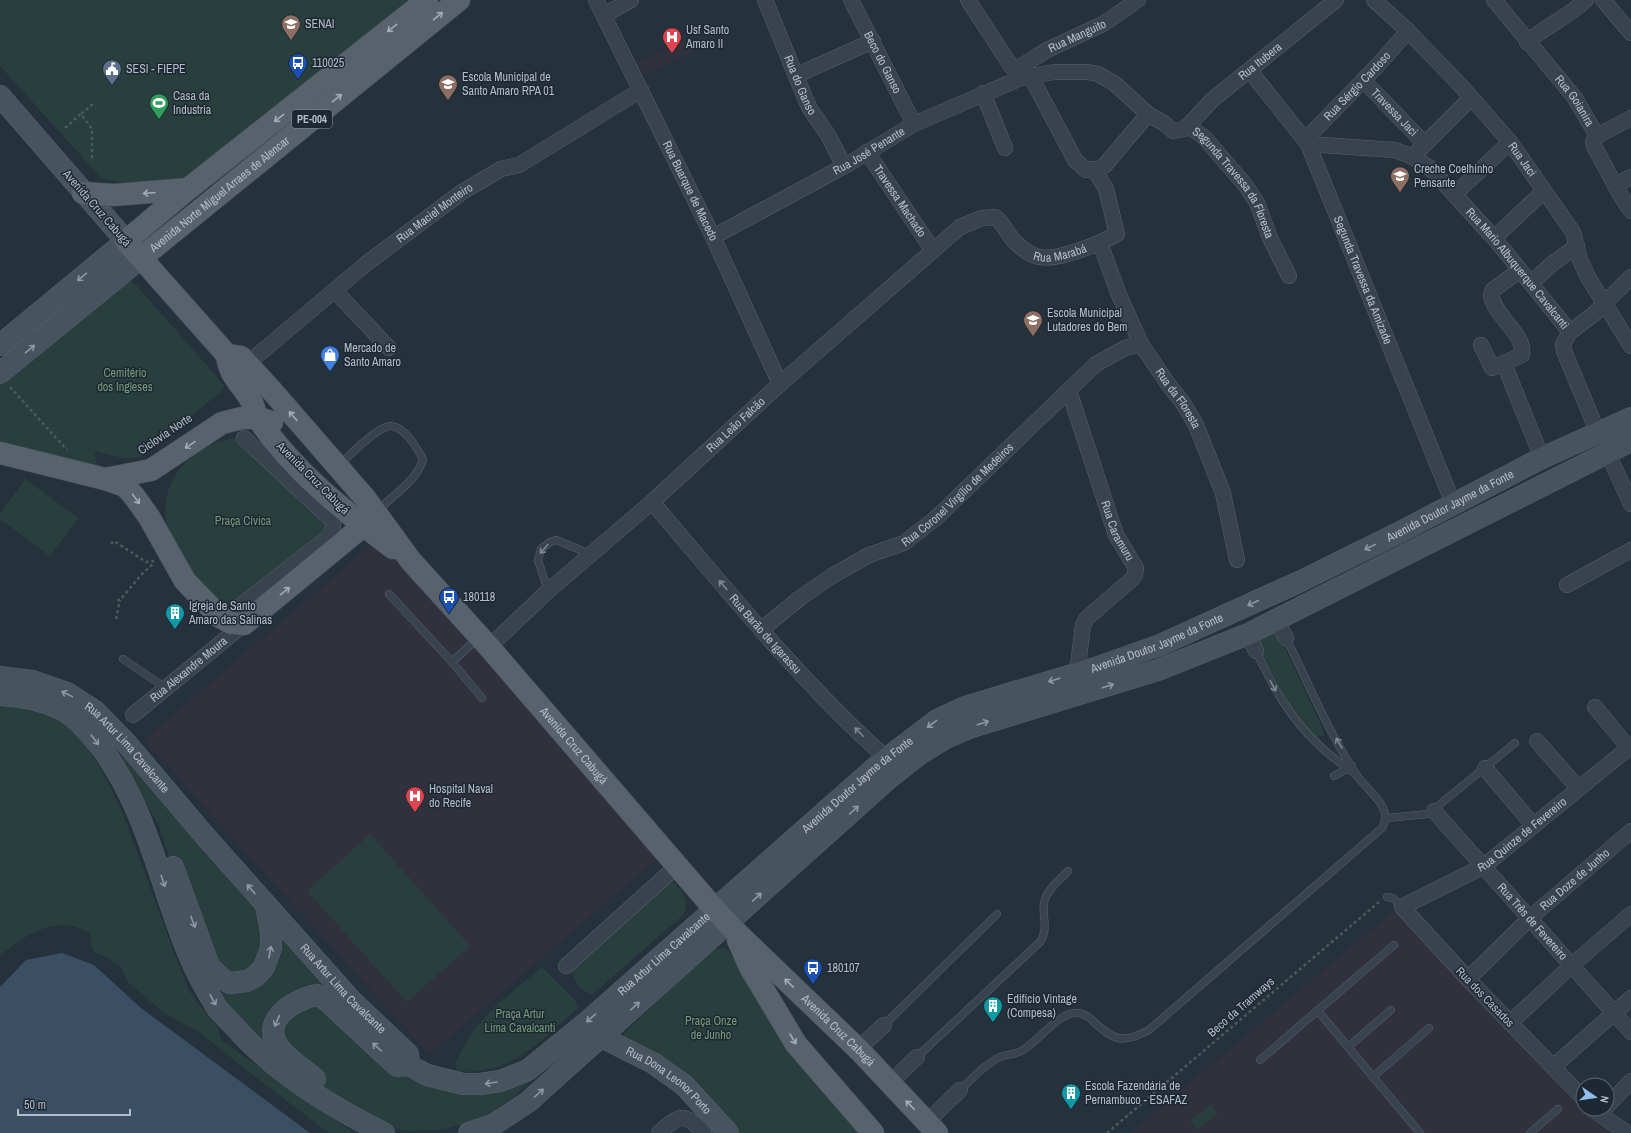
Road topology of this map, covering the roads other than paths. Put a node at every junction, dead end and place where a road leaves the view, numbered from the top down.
1 (458, 0) edge
2 (596, 0) edge
3 (631, 0) edge
4 (766, 0) edge
5 (851, 0) edge
6 (969, 0) edge
7 (1138, 0) edge
8 (1336, 0) edge
9 (1494, 0) edge
10 (1586, 0) edge
11 (1603, 0) edge
12 (423, 1) edge
13 (1376, 1) edge
14 (604, 15) junction
15 (1408, 31) junction
16 (1631, 33) edge
17 (873, 41) junction
18 (1527, 42) junction
19 (1250, 71) junction
20 (1022, 74) junction
21 (797, 75) junction
22 (1363, 80) junction
23 (642, 90) junction
24 (983, 93) junction
25 (0, 96) edge
26 (1471, 98) junction
27 (1148, 114) junction
28 (1631, 118) edge
29 (914, 124) junction
30 (1188, 126) junction
31 (1597, 136) junction
32 (1306, 142) junction
33 (1510, 142) junction
34 (1425, 144) junction
35 (1005, 148) dead end
36 (867, 152) junction
37 (1413, 157) junction
38 (1108, 161) junction
39 (844, 166) junction
40 (1094, 169) junction
41 (1631, 177) edge
42 (1614, 185) junction
43 (188, 189) junction
44 (1106, 189) junction
45 (1544, 191) junction
46 (83, 193) junction
47 (1455, 194) junction
48 (1631, 211) edge
49 (991, 217) joint
50 (713, 237) junction
51 (1494, 238) junction
52 (126, 241) junction
53 (1100, 243) junction
54 (1577, 246) junction
55 (932, 249) junction
56 (141, 258) junction
57 (1520, 270) junction
58 (1289, 276) dead end
59 (1631, 277) edge
60 (1531, 284) junction
61 (335, 291) junction
62 (1605, 304) junction
63 (1570, 332) junction
64 (1141, 344) junction
65 (0, 345) edge
66 (1481, 345) dead end
67 (1631, 346) edge
68 (389, 348) dead end
69 (237, 359) junction
70 (1504, 364) junction
71 (3, 379) edge
72 (780, 384) junction
73 (241, 386) junction
74 (1069, 391) junction
75 (258, 418) junction
76 (1631, 418) edge
77 (222, 424) junction
78 (1598, 433) junction
79 (244, 438) dead end
80 (1623, 449) edge
81 (0, 453) edge
82 (1549, 454) junction
83 (337, 466) junction
84 (105, 479) junction
85 (652, 502) junction
86 (1453, 503) junction
87 (1631, 504) edge
88 (368, 512) junction
89 (1437, 538) junction
90 (1631, 550) edge
91 (590, 554) junction
92 (1237, 560) dead end
93 (1301, 581) junction
94 (1567, 585) dead end
95 (548, 592) junction
96 (389, 594) dead end
97 (1298, 609) junction
98 (242, 615) junction
99 (1281, 629) junction
100 (761, 630) junction
101 (484, 641) junction
102 (1252, 643) junction
103 (123, 658) dead end
104 (452, 662) junction
105 (1077, 673) junction
106 (0, 677) edge
107 (166, 688) junction
108 (0, 695) edge
109 (482, 698) dead end
110 (1595, 708) dead end
111 (133, 716) dead end
112 (1537, 741) dead end
113 (1515, 743) dead end
114 (1630, 747) edge
115 (886, 759) junction
116 (1350, 767) junction
117 (1485, 768) junction
118 (1334, 776) dead end
119 (1578, 788) junction
120 (133, 801) junction
121 (1434, 811) junction
122 (1387, 818) junction
123 (1533, 825) junction
124 (1631, 831) edge
125 (677, 866) junction
126 (1484, 866) junction
127 (1068, 871) dead end
128 (1387, 897) road end
129 (266, 906) junction
130 (1402, 907) junction
131 (997, 914) dead end
132 (1631, 914) edge
133 (1530, 918) junction
134 (726, 921) junction
135 (1394, 945) dead end
136 (566, 966) dead end
137 (1571, 966) junction
138 (1468, 979) junction
139 (1631, 998) edge
140 (1391, 1010) dead end
141 (1318, 1011) junction
142 (1612, 1013) junction
143 (1510, 1023) junction
144 (884, 1025) joint
145 (1429, 1028) dead end
146 (1631, 1032) edge
147 (601, 1037) junction
148 (1348, 1047) junction
149 (858, 1049) junction
150 (917, 1057) joint
151 (1260, 1060) dead end
152 (409, 1065) junction
153 (1554, 1066) junction
154 (1373, 1077) junction
155 (1631, 1081) edge
156 (890, 1083) junction
157 (1575, 1089) edge
158 (960, 1090) joint
159 (1615, 1096) edge
160 (1558, 1109) dead end
161 (345, 1114) junction
162 (1608, 1117) edge
163 (932, 1128) edge
164 (384, 1133) edge
165 (469, 1133) edge
166 (659, 1133) edge
167 (704, 1133) edge
168 (728, 1133) edge
169 (873, 1133) edge
170 (1420, 1133) edge
171 (1530, 1133) edge
172 (1626, 1133) edge

56 -> 1 main road, Avenida Norte Miguel Arraes de Alencar / PE-004
2 - 14 street, Rua Buarque de Macedo
3 - 14 street
4 - 21 street, Rua do Ganso
5 - 17 street, Beco do Ganso
6 - 20 street
7 - 20 street, Rua Manguito
8 - 19 street, Rua Itubera
9 - 18 street, Rua Goianira
10 - 18 street
11 - 16 street
12 -> 43 main road, Avenida Norte Miguel Arraes de Alencar / PE-004
13 - 15 street, Rua Jaci
14 - 23 street, Rua Buarque de Macedo
15 - 22 street, Rua Sérgio Cardoso
15 - 26 street, Rua Jaci
17 - 21 street
17 - 29 street, Beco do Ganso
18 - 31 street, Rua Goianira
19 - 30 street, Rua Itubera
19 - 32 street, Segunda Travessa da Amizade
20 - 24 street, Rua José Penante
20 - 27 street, Segunda Travessa da Floresta
20 - 40 street
21 - 39 street, Rua do Ganso
22 - 32 street, Rua Sérgio Cardoso
22 - 34 street, Travessa Jaci
23 - 50 street, Rua Buarque de Macedo
23 - 61 street, Rua Maciel Monteiro
24 - 29 street, Rua José Penante
24 - 35 street
25 - 46 main road, Avenida Cruz Cabugá
26 - 33 street, Rua Jaci
26 - 34 street
27 - 30 street, Segunda Travessa da Floresta
27 - 38 street
28 - 31 street
29 - 36 street, Rua José Penante
30 - 58 street, Segunda Travessa da Floresta
31 - 42 street, Rua Goianira
32 - 37 street
32 - 86 street, Segunda Travessa da Amizade
33 - 45 street, Rua Jaci
33 - 47 street
34 - 37 street
36 - 39 street, Rua José Penante
36 - 55 street, Travessa Machado
37 - 47 street, Rua Mario Albuquerque Cavalcanti
38 - 40 street
38 - 44 street
39 - 50 street, Rua José Penante
40 - 44 street
41 - 42 street
42 - 48 street, Rua Goianira
43 -> 46 main road
43 - 52 main road, Avenida Norte Miguel Arraes de Alencar / PE-004
44 - 53 street, Rua Marabá
45 - 51 street
45 - 54 street, Rua Jaci
46 - 52 main road, Avenida Cruz Cabugá
47 - 51 street, Rua Mario Albuquerque Cavalcanti
49 - 53 street, Rua Marabá
49 - 55 street, Rua Leão Falcão
50 - 72 street, Rua Buarque de Macedo
51 - 57 street, Rua Mario Albuquerque Cavalcanti
52 - 56 main road, Avenida Cruz Cabugá
52 -> 65 main road, Avenida Norte Miguel Arraes de Alencar / PE-004
53 - 64 street, Rua da Floresta
54 - 60 street
54 - 62 street, Rua Jaci
55 - 72 street, Rua Leão Falcão
56 - 69 main road, Avenida Cruz Cabugá
71 -> 56 main road, Avenida Norte Miguel Arraes de Alencar / PE-004
57 - 60 street, Rua Mario Albuquerque Cavalcanti
57 - 70 street
59 - 62 street
60 - 63 street, Rua Mario Albuquerque Cavalcanti
61 - 68 street
61 - 69 street, Rua Maciel Monteiro
62 - 63 street
62 - 67 street, Rua Jaci
63 - 78 street, Rua Mario Albuquerque Cavalcanti
64 - 74 street, Rua Coronel Virgílio de Medeiros
64 - 92 street, Rua da Floresta
66 - 70 street
69 - 73 main road, Avenida Cruz Cabugá
83 -> 69 main road, Avenida Cruz Cabugá
70 - 82 street
72 - 85 street, Rua Leão Falcão
73 - 75 main road, Avenida Cruz Cabugá
73 - 77 main road
74 - 100 street, Rua Coronel Virgílio de Medeiros
74 - 105 street, Rua Caramuru
75 - 77 main road
75 - 88 main road
76 - 78 main road, Avenida Doutor Jayme da Fonte
77 -> 84 main road
78 - 82 main road, Avenida Doutor Jayme da Fonte
79 - 98 street, Rua Alexandre Moura
80 - 87 street
80 - 89 main road, Avenida Doutor Jayme da Fonte
81 - 84 main road
82 - 86 main road, Avenida Doutor Jayme da Fonte
82 - 89 main road
83 - 88 main road, Avenida Cruz Cabugá
83 - 88 lane
84 -> 98 main road
85 - 91 street, Rua Leão Falcão
100 -> 85 street, Rua Barão de Igarassu
86 -> 93 main road, Avenida Doutor Jayme da Fonte
98 -> 88 main road
88 - 101 main road, Avenida Cruz Cabugá
89 - 97 main road, Avenida Doutor Jayme da Fonte
90 - 94 street
91 - 95 street, Rua Leão Falcão
91 -> 95 lane
93 - 97 main road
93 -> 105 main road, Avenida Doutor Jayme da Fonte
95 - 101 street, Rua Leão Falcão
96 - 104 lane
97 - 99 main road, Avenida Doutor Jayme da Fonte
98 - 107 street, Rua Alexandre Moura
99 - 102 main road, Avenida Doutor Jayme da Fonte
116 -> 99 lane
115 -> 100 street, Rua Barão de Igarassu
101 - 104 lane
101 - 125 main road, Avenida Cruz Cabugá
102 -> 116 lane
134 -> 102 main road, Avenida Doutor Jayme da Fonte
103 - 107 lane
104 - 109 lane
105 -> 115 main road, Avenida Doutor Jayme da Fonte
129 -> 106 main road, Rua Artur Lima Cavalcante
107 - 111 street, Rua Alexandre Moura
108 -> 120 main road, Rua Artur Lima Cavalcante
110 - 114 street
112 - 119 street
113 - 117 lane
114 - 119 street, Rua Quinze de Fevereiro
115 - 134 main road, Avenida Doutor Jayme da Fonte
116 - 118 lane
116 - 122 lane
117 - 121 lane
117 - 123 street
119 - 123 street, Rua Quinze de Fevereiro
120 -> 129 main road
120 -> 161 main road, Rua Artur Lima Cavalcante
121 - 122 lane
121 - 126 street, Rua Três de Fevereiro
122 - 158 lane
123 - 126 street, Rua Quinze de Fevereiro
124 - 133 street, Rua Doze de Junho
125 - 134 main road, Avenida Cruz Cabugá
125 - 136 street
126 - 130 street, Rua Quinze de Fevereiro
126 - 133 street, Rua Três de Fevereiro
127 - 150 lane
128 - 130 lane, Rua dos Casados
129 - 152 main road, Rua Artur Lima Cavalcante
130 - 138 street, Rua dos Casados
131 - 144 lane
132 - 137 street
133 - 137 street, Rua Três de Fevereiro
133 - 138 street, Rua Doze de Junho
147 -> 134 main road, Rua Artur Lima Cavalcante
149 -> 134 main road, Avenida Cruz Cabugá
134 -> 152 main road, Rua Artur Lima Cavalcante
134 -> 169 main road, Avenida Cruz Cabugá
135 - 141 lane
137 - 142 street, Rua Três de Fevereiro
137 - 143 street
138 - 143 street, Rua dos Casados
139 - 142 street
140 - 148 lane
141 - 148 lane
141 - 151 lane
142 - 146 street, Rua Três de Fevereiro
142 - 153 street
143 - 153 street, Rua dos Casados
144 - 149 street
145 - 154 lane
165 -> 147 main road, Rua Artur Lima Cavalcante
147 - 168 main road, Rua Dona Leonor Porto
148 - 154 lane
149 - 156 main road, Avenida Cruz Cabugá
150 - 156 street
152 -> 161 main road
153 - 157 street, Rua dos Casados
154 - 170 lane
155 - 159 street
163 -> 156 main road, Avenida Cruz Cabugá
158 - 163 street
160 - 171 lane
161 - 164 main road, Rua Artur Lima Cavalcante
162 - 172 street
166 - 167 street, Rua Dona Leonor Porto

